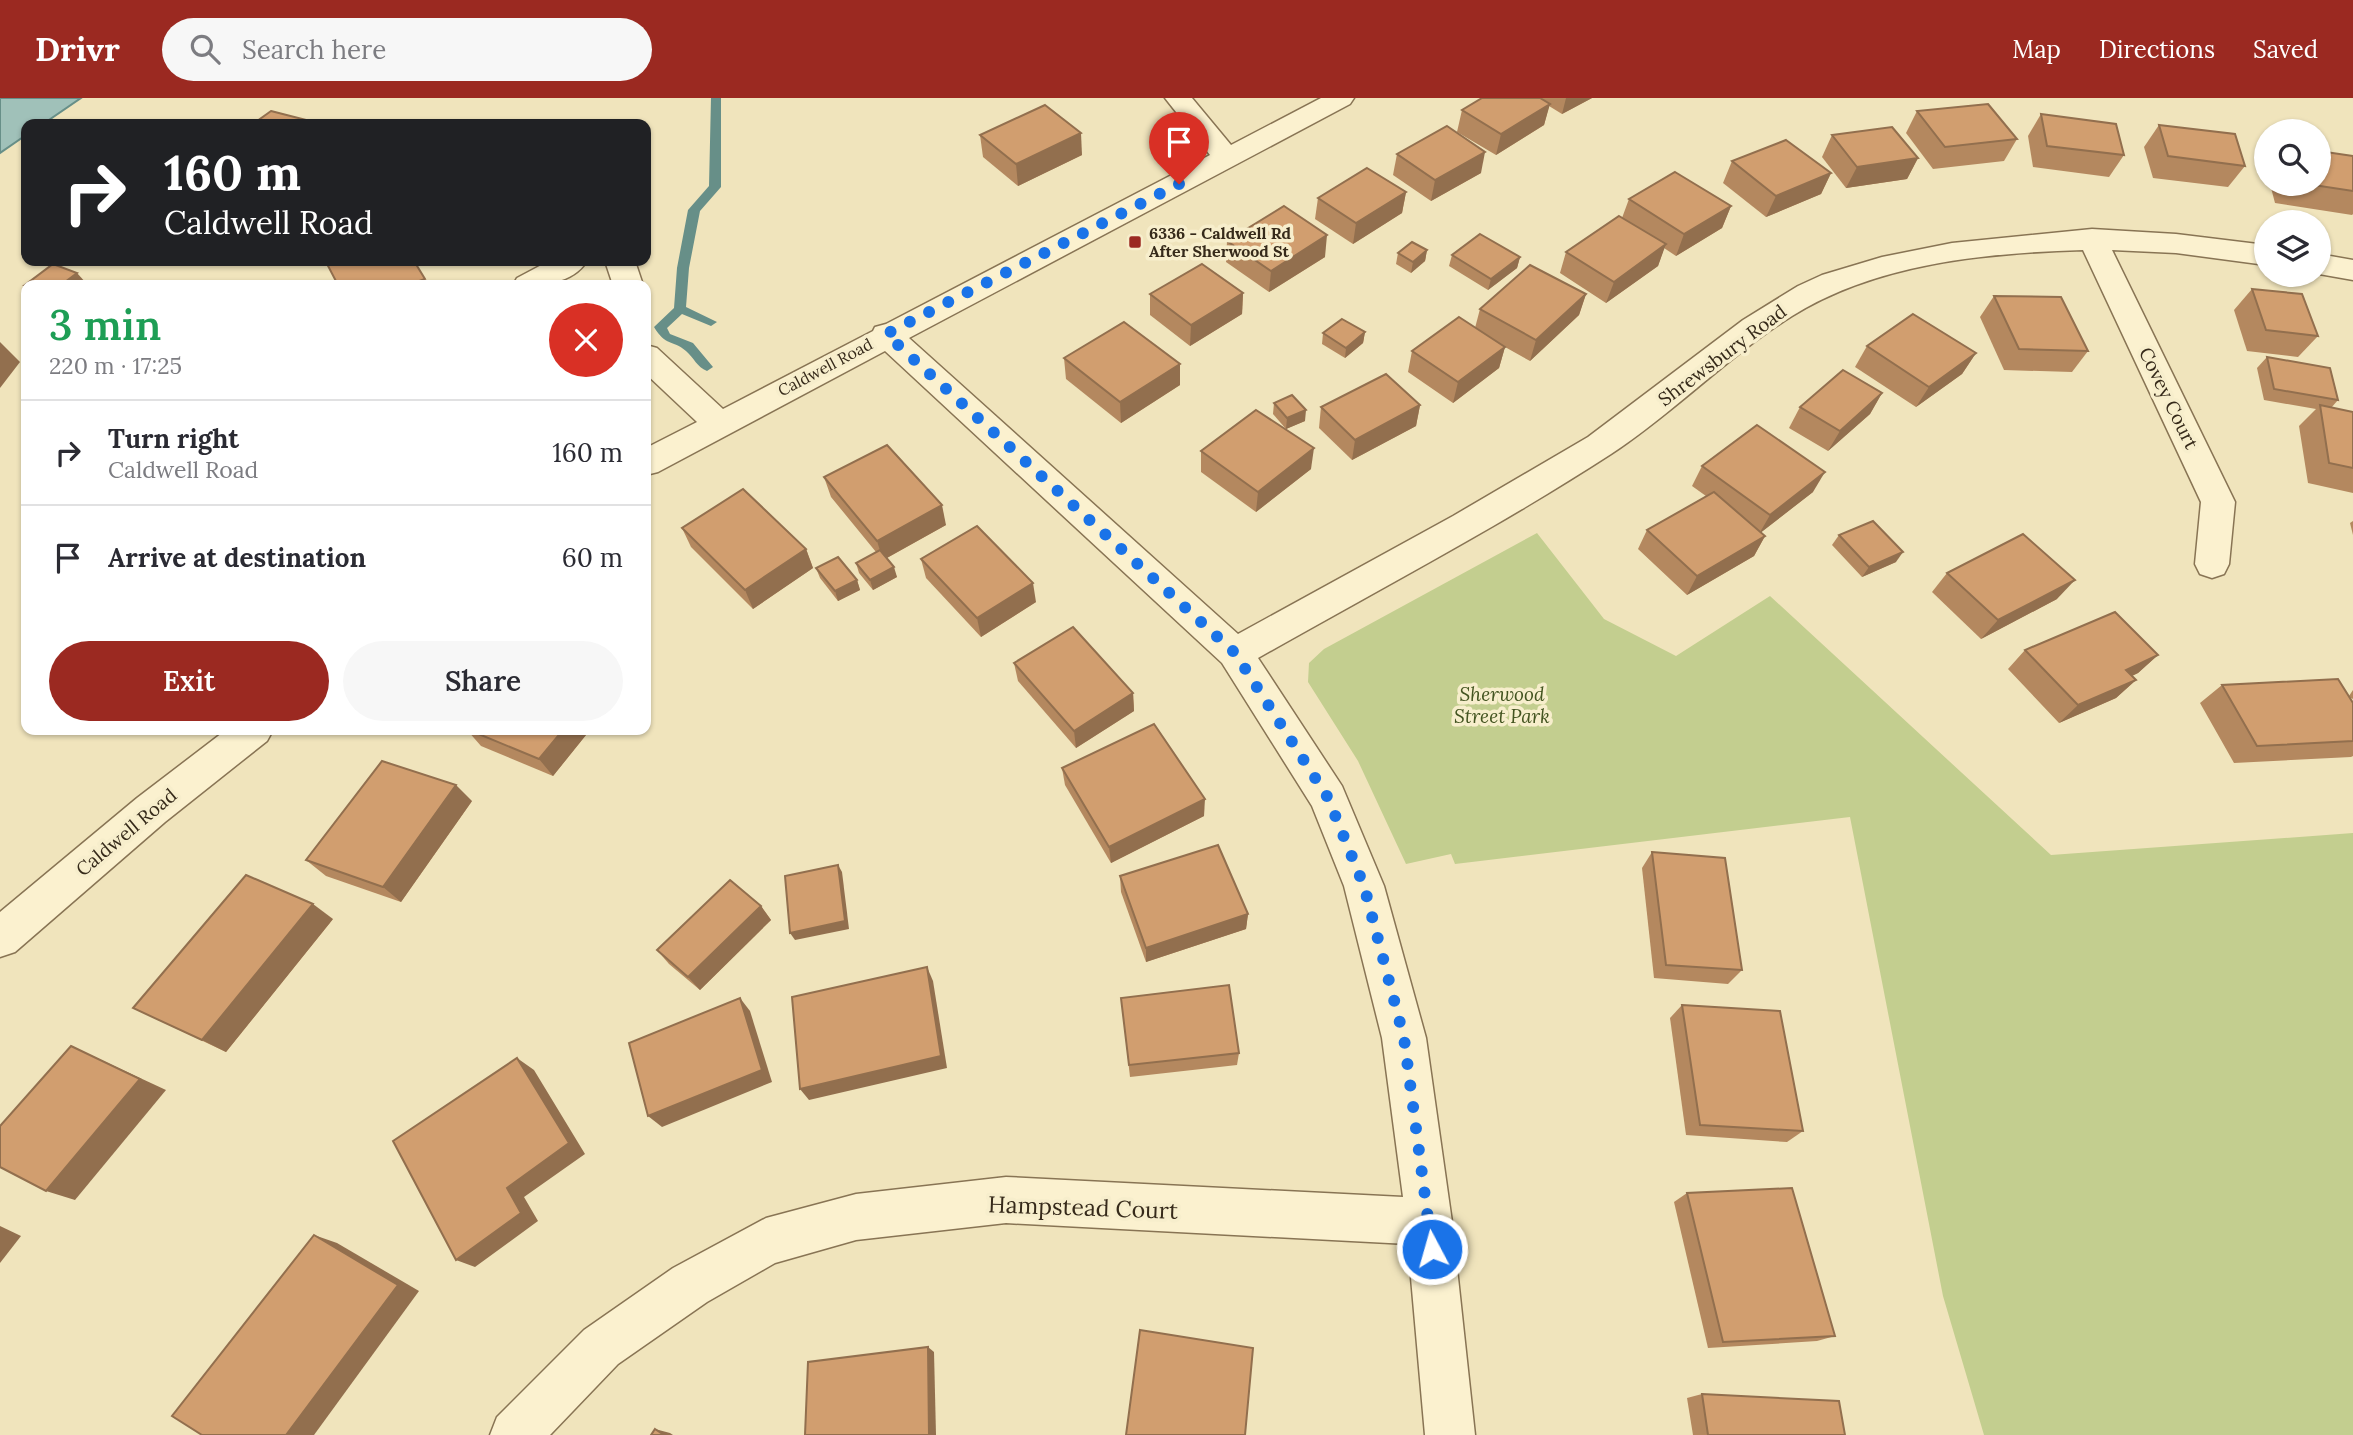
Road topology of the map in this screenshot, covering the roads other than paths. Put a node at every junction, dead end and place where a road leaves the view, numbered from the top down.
1 (1178, 98) edge
2 (1341, 98) edge
3 (1228, 159) junction
4 (2092, 238) junction
5 (2254, 253) edge
6 (563, 266) edge
7 (2331, 266) edge
8 (2353, 270) edge
9 (537, 280) edge
10 (886, 334) junction
11 (651, 361) edge
12 (719, 424) junction
13 (651, 460) edge
14 (2212, 564) dead end
15 (1235, 653) junction
16 (248, 735) edge
17 (0, 938) edge
18 (1429, 1222) junction
19 (514, 1435) edge
20 (1450, 1435) edge

1 - 3 street
2 - 3 street, Caldwell Road
3 - 10 street, Caldwell Road
4 - 5 street, Shrewsbury Road
4 - 14 street, Covey Court
4 - 15 street, Shrewsbury Road
6 - 9 street
7 - 8 street
10 - 12 street, Caldwell Road
10 - 15 street
11 - 12 street
12 - 13 street, Caldwell Road
15 - 18 street
16 - 17 street, Caldwell Road
18 - 19 street, Hampstead Court
18 - 20 street

